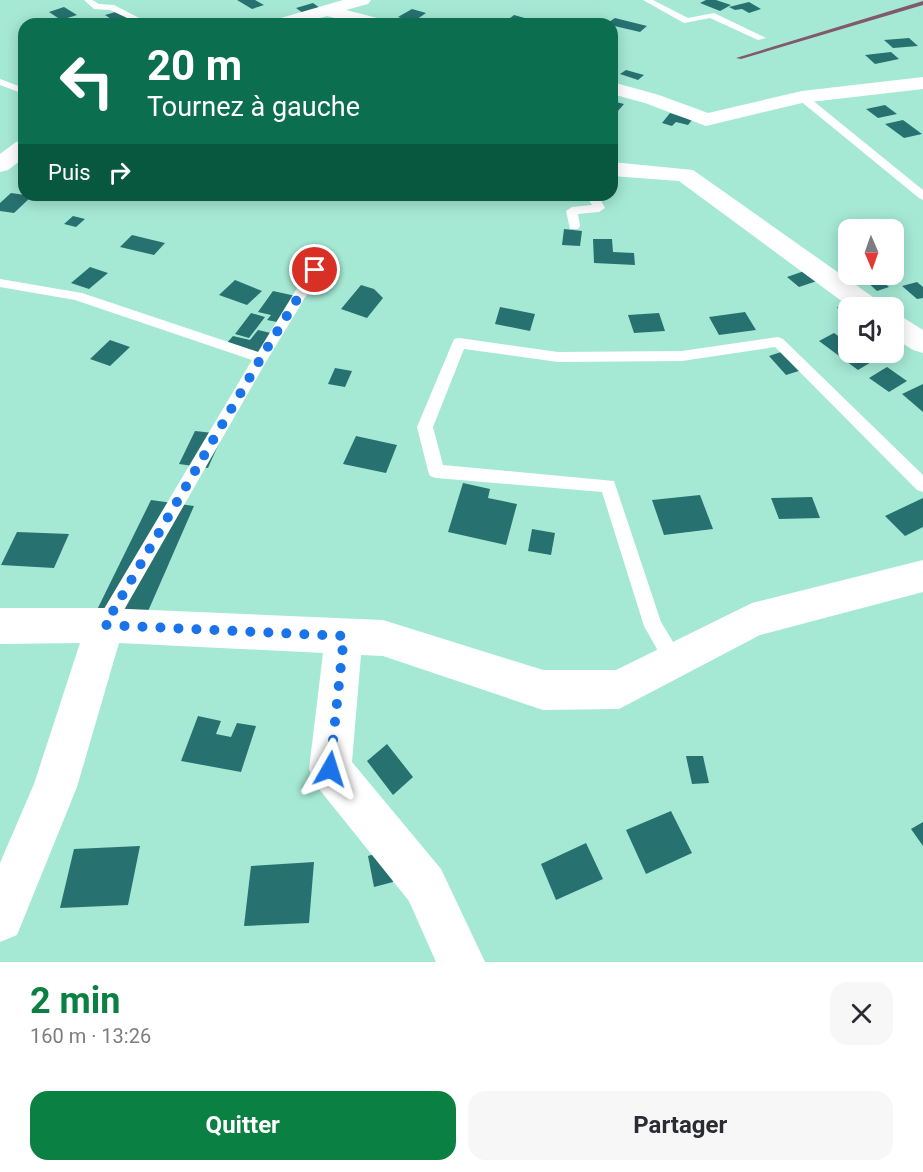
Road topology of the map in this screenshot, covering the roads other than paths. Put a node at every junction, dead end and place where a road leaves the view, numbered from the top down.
1 (309, 0) edge
2 (362, 0) edge
3 (647, 0) edge
4 (88, 1) edge
5 (326, 10) junction
6 (134, 18) edge
7 (300, 18) edge
8 (356, 18) edge
9 (761, 38) dead end
10 (0, 82) edge
11 (923, 82) edge
12 (18, 89) edge
13 (618, 90) edge
14 (802, 97) junction
15 (618, 169) edge
16 (923, 196) edge
17 (595, 201) edge
18 (574, 226) dead end
19 (315, 270) dead end
20 (0, 283) edge
21 (855, 297) edge
22 (904, 331) edge
23 (923, 343) edge
24 (261, 358) junction
25 (923, 484) edge
26 (922, 578) edge
27 (105, 625) junction
28 (0, 626) edge
29 (344, 636) junction
30 (674, 660) junction
31 (0, 918) edge
32 (461, 962) edge

1 - 5 street
2 - 5 street
3 - 9 lane
4 - 6 lane
5 - 7 street
5 - 8 street
10 - 12 lane
11 - 14 street
13 - 14 street
14 - 16 lane
15 - 21 street
17 - 18 lane
19 - 24 lane
20 - 24 lane
22 - 23 street
24 - 27 lane
25 - 30 lane
26 - 30 street
27 - 28 street
27 - 29 street
27 - 31 street
29 - 30 street
29 - 32 street

